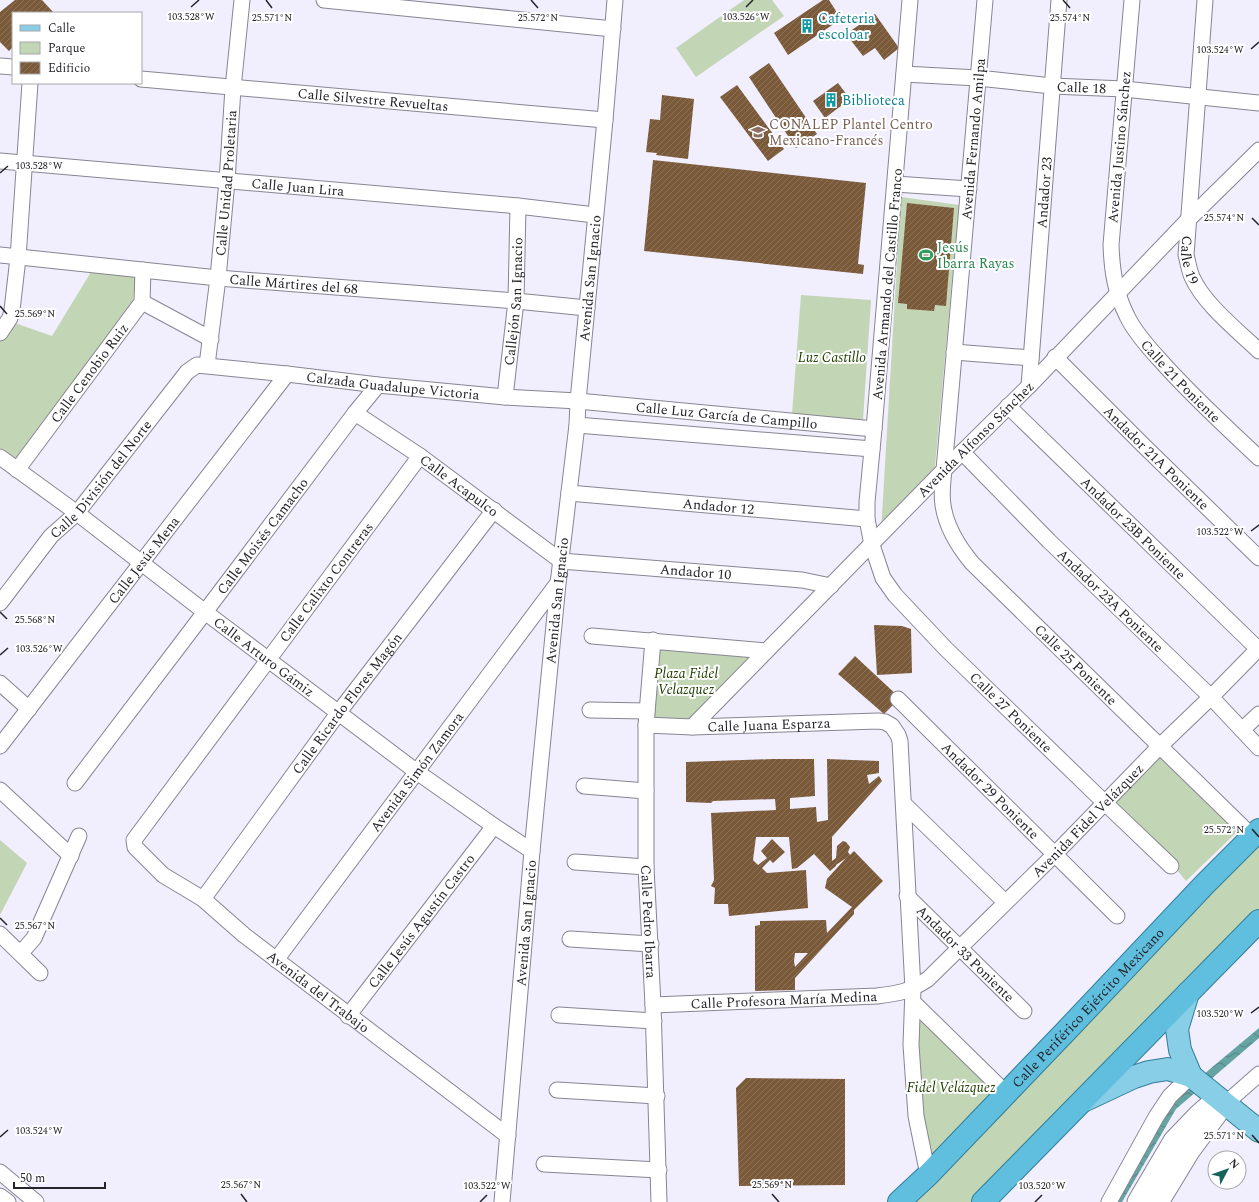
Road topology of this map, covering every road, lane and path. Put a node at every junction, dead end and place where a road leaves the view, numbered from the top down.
1 (242, 0) edge
2 (324, 0) edge
3 (615, 0) edge
4 (910, 0) edge
5 (985, 0) edge
6 (1059, 0) edge
7 (1132, 0) edge
8 (1205, 0) edge
9 (613, 29) junction
10 (0, 66) edge
11 (12, 67) edge
12 (904, 74) junction
13 (978, 78) junction
14 (142, 79) edge
15 (30, 84) edge
16 (1052, 86) junction
17 (233, 88) junction
18 (1124, 89) junction
19 (1198, 96) junction
20 (1259, 102) edge
21 (605, 120) junction
22 (1259, 150) edge
23 (0, 161) edge
24 (25, 164) junction
25 (227, 181) junction
26 (895, 184) junction
27 (969, 189) junction
28 (518, 206) junction
29 (595, 215) junction
30 (1188, 220) junction
31 (0, 256) edge
32 (18, 258) junction
33 (143, 270) junction
34 (218, 278) junction
35 (1118, 293) junction
36 (516, 301) junction
37 (142, 302) junction
38 (587, 308) junction
39 (0, 333) edge
40 (211, 339) junction
41 (1259, 351) edge
42 (954, 352) junction
43 (1055, 357) junction
44 (1031, 358) junction
45 (208, 365) junction
46 (288, 374) junction
47 (378, 385) junction
48 (1029, 386) junction
49 (505, 397) junction
50 (578, 401) junction
51 (1008, 406) junction
52 (355, 413) junction
53 (577, 425) junction
54 (874, 429) junction
55 (872, 449) junction
56 (962, 452) junction
57 (420, 456) junction
58 (1259, 458) edge
59 (6, 465) edge
60 (944, 470) junction
61 (569, 493) junction
62 (494, 510) junction
63 (77, 513) junction
64 (867, 519) junction
65 (872, 545) junction
66 (1259, 558) edge
67 (561, 561) junction
68 (142, 563) junction
69 (558, 584) junction
70 (831, 586) junction
71 (0, 603) edge
72 (205, 612) junction
73 (592, 636) dead end
74 (653, 640) junction
75 (1259, 649) edge
76 (766, 651) junction
77 (269, 659) junction
78 (0, 683) edge
79 (1211, 697) junction
80 (898, 699) dead end
81 (29, 709) junction
82 (590, 710) dead end
83 (338, 712) junction
84 (1259, 714) edge
85 (646, 718) junction
86 (692, 727) junction
87 (1242, 730) junction
88 (0, 746) edge
89 (1160, 746) junction
90 (1259, 748) edge
91 (417, 772) junction
92 (74, 783) dead end
93 (584, 786) dead end
94 (0, 790) edge
95 (646, 791) junction
96 (1105, 803) junction
97 (904, 804) junction
98 (494, 826) junction
99 (1256, 833) edge
100 (79, 836) dead end
101 (134, 843) joint
102 (532, 851) junction
103 (1055, 854) junction
104 (71, 856) junction
105 (575, 862) dead end
106 (1171, 866) dead end
107 (646, 867) junction
108 (907, 896) junction
109 (203, 899) junction
110 (1006, 902) junction
111 (1117, 916) dead end
112 (1259, 921) edge
113 (0, 934) edge
114 (570, 939) dead end
115 (650, 944) junction
116 (959, 947) junction
117 (21, 953) junction
118 (276, 960) junction
119 (40, 973) dead end
120 (1188, 993) junction
121 (913, 995) junction
122 (653, 1004) junction
123 (1024, 1011) dead end
124 (559, 1015) dead end
125 (348, 1016) junction
126 (654, 1021) junction
127 (1259, 1074) edge
128 (1192, 1077) junction
129 (557, 1090) dead end
130 (1006, 1093) junction
131 (657, 1096) junction
132 (1082, 1101) junction
133 (1221, 1101) junction
134 (1259, 1131) edge
135 (508, 1136) junction
136 (544, 1164) dead end
137 (659, 1170) junction
138 (0, 1172) edge
139 (928, 1174) junction
140 (0, 1196) edge
141 (8, 1202) edge
142 (36, 1202) edge
143 (502, 1202) edge
144 (659, 1202) edge
145 (899, 1202) edge
146 (983, 1202) edge
147 (1109, 1202) edge
148 (1138, 1202) edge
149 (1158, 1202) edge

1 - 17 street, Calle Unidad Proletaria
2 - 9 street
3 - 9 street, Avenida San Ignacio
4 - 12 street, Avenida Armando del Castillo Franco
5 - 13 street, Avenida Fernando Amilpa
6 - 16 street, Andador 23
7 - 18 street, Avenida Justino Sánchez
8 - 19 street, Calle 19
9 - 21 street, Avenida San Ignacio
10 - 11 street
12 - 13 street, Calle 18
12 - 26 street, Avenida Armando del Castillo Franco
13 - 16 street, Calle 18
13 - 27 street, Avenida Fernando Amilpa
14 - 17 street, Calle Silvestre Revueltas
15 - 24 street
16 - 18 street, Calle 18
16 - 44 street, Andador 23
17 - 21 street, Calle Silvestre Revueltas
17 - 25 street, Calle Unidad Proletaria
18 - 19 street, Calle 18
18 - 35 street, Avenida Justino Sánchez
19 - 20 street, Calle 18
19 - 30 street, Calle 19
21 - 29 street, Avenida San Ignacio
22 - 30 street, Avenida Alfonso Sánchez
23 - 24 street, Calle Juan Lira
24 - 25 street, Calle Juan Lira
24 - 32 street
25 - 28 street, Calle Juan Lira
25 - 34 street, Calle Unidad Proletaria
26 - 27 street
26 - 54 street, Avenida Armando del Castillo Franco
27 - 42 street, Avenida Fernando Amilpa
28 - 29 street, Calle Juan Lira
28 - 36 street, Callejón San Ignacio
29 - 38 street, Avenida San Ignacio
30 - 35 street, Avenida Alfonso Sánchez
30 - 41 street, Calle 19
31 - 32 street, Calle Mártires del 68
32 - 33 street, Calle Mártires del 68
32 - 39 street
33 - 34 street, Calle Mártires del 68
33 - 37 street
34 - 36 street, Calle Mártires del 68
34 - 40 street, Calle Unidad Proletaria
35 - 43 street, Avenida Alfonso Sánchez
35 - 58 street, Calle 21 Poniente
36 - 38 street, Calle Mártires del 68
36 - 49 street, Callejón San Ignacio
37 - 40 street
37 - 59 street, Calle Cenobio Ruiz
38 - 50 street, Avenida San Ignacio
40 - 45 street, Calle Unidad Proletaria
42 - 44 street
42 - 60 street, Avenida Fernando Amilpa
43 - 48 street, Avenida Alfonso Sánchez
43 - 66 street, Andador 21A Poniente
44 - 48 street, Andador 23
45 - 46 street, Calzada Guadalupe Victoria
45 - 63 street, Calle División del Norte
46 - 47 street, Calzada Guadalupe Victoria
46 - 68 street, Calle Jesús Mena
47 - 49 street, Calzada Guadalupe Victoria
47 - 52 street, Calle Moisés Camacho
48 - 51 street, Avenida Alfonso Sánchez
49 - 50 street, Calzada Guadalupe Victoria
50 - 53 street, Avenida San Ignacio
50 - 54 street, Calle Luz García de Campillo
51 - 56 street, Avenida Alfonso Sánchez
51 - 75 street, Andador 23B Poniente
52 - 57 street, Calle Acapulco
52 - 72 street, Calle Moisés Camacho
53 - 55 street, Calle Luz García de Campillo
53 - 61 street, Avenida San Ignacio
54 - 55 street, Avenida Armando del Castillo Franco
55 - 64 street, Avenida Armando del Castillo Franco
56 - 60 street, Avenida Alfonso Sánchez
56 - 79 street, Andador 23A Poniente
57 - 62 street, Calle Acapulco
57 - 77 street, Calle Calixto Contreras
59 - 63 street, Calle Arturo Gámiz
60 - 65 street, Avenida Alfonso Sánchez
60 - 89 street, Calle 25 Poniente
61 - 64 street, Andador 12
61 - 67 street, Avenida San Ignacio
62 - 67 street, Calle Acapulco
62 - 83 street, Calle Ricardo Flores Magón
63 - 68 street, Calle Arturo Gámiz
63 - 71 street, Calle División del Norte
64 - 65 street, Avenida Armando del Castillo Franco
65 - 70 street, Avenida Alfonso Sánchez
65 - 96 street, Calle 27 Poniente
67 - 69 street, Avenida San Ignacio
67 - 70 street, Andador 10
68 - 72 street, Calle Arturo Gámiz
68 - 81 street, Calle Jesús Mena
69 - 91 street, Avenida Simón Zamora
69 - 102 street, Avenida San Ignacio
70 - 76 street, Avenida Alfonso Sánchez
72 - 77 street, Calle Arturo Gámiz
72 - 92 street, Calle Moisés Camacho
73 - 74 street
74 - 76 street
74 - 85 street, Calle Pedro Ibarra
75 - 79 street, Avenida Fidel Velázquez
76 - 86 street, Avenida Alfonso Sánchez
77 - 83 street, Calle Arturo Gámiz
77 - 101 street, Calle Calixto Contreras
78 - 81 street
79 - 87 street, Andador 23A Poniente
79 - 89 street, Avenida Fidel Velázquez
80 - 103 street, Andador 29 Poniente
81 - 88 street, Calle Jesús Mena
82 - 85 street, Calle Juana Esparza
83 - 91 street, Calle Arturo Gámiz
83 - 109 street, Calle Ricardo Flores Magón
84 - 87 street
85 - 86 street, Calle Juana Esparza
85 - 95 street, Calle Pedro Ibarra
86 - 97 street, Calle Juana Esparza
87 - 90 street, Andador 23A Poniente
89 - 96 street, Avenida Fidel Velázquez
89 - 99 street, Calle 25 Poniente
91 - 98 street, Calle Arturo Gámiz
91 - 118 street, Avenida Simón Zamora
93 - 95 street
94 - 104 street
95 - 107 street, Calle Pedro Ibarra
96 - 103 street, Avenida Fidel Velázquez
96 - 106 street, Calle 27 Poniente
97 - 108 street
97 - 110 street
98 - 102 street, Calle Arturo Gámiz
98 - 125 street, Calle Jesús Agustín Castro
99 - 130 highway, Calle Periférico Ejército Mexicano
100 - 104 street
101 - 109 street, Avenida del Trabajo
102 - 135 street, Avenida San Ignacio
103 - 110 street, Avenida Fidel Velázquez
103 - 111 street, Andador 29 Poniente
104 - 117 street
105 - 107 street
107 - 115 street, Calle Pedro Ibarra
108 - 116 street, Andador 33 Poniente
108 - 121 street
109 - 118 street, Avenida del Trabajo
110 - 116 street, Avenida Fidel Velázquez
112 - 120 highway
113 - 117 street
114 - 115 street
115 - 122 street, Calle Pedro Ibarra
116 - 121 street, Avenida Fidel Velázquez
116 - 123 street, Andador 33 Poniente
117 - 119 street
118 - 125 street, Avenida del Trabajo
120 - 128 main road
120 - 132 highway
121 - 122 street, Calle Profesora María Medina
121 - 130 street
121 - 139 street
122 - 126 street, Calle Pedro Ibarra
124 - 126 street
125 - 135 street, Avenida del Trabajo
126 - 131 street, Calle Pedro Ibarra
127 - 133 street
128 - 132 main road
128 - 133 main road
128 - 147 street
129 - 131 street
130 - 139 highway, Calle Periférico Ejército Mexicano
131 - 137 street, Calle Pedro Ibarra
132 - 146 highway
133 - 134 main road
133 - 148 main road
133 - 149 main road
135 - 143 street, Avenida San Ignacio
136 - 137 street
137 - 144 street, Calle Pedro Ibarra
138 - 142 street
139 - 145 highway, Calle Periférico Ejército Mexicano
140 - 141 street

